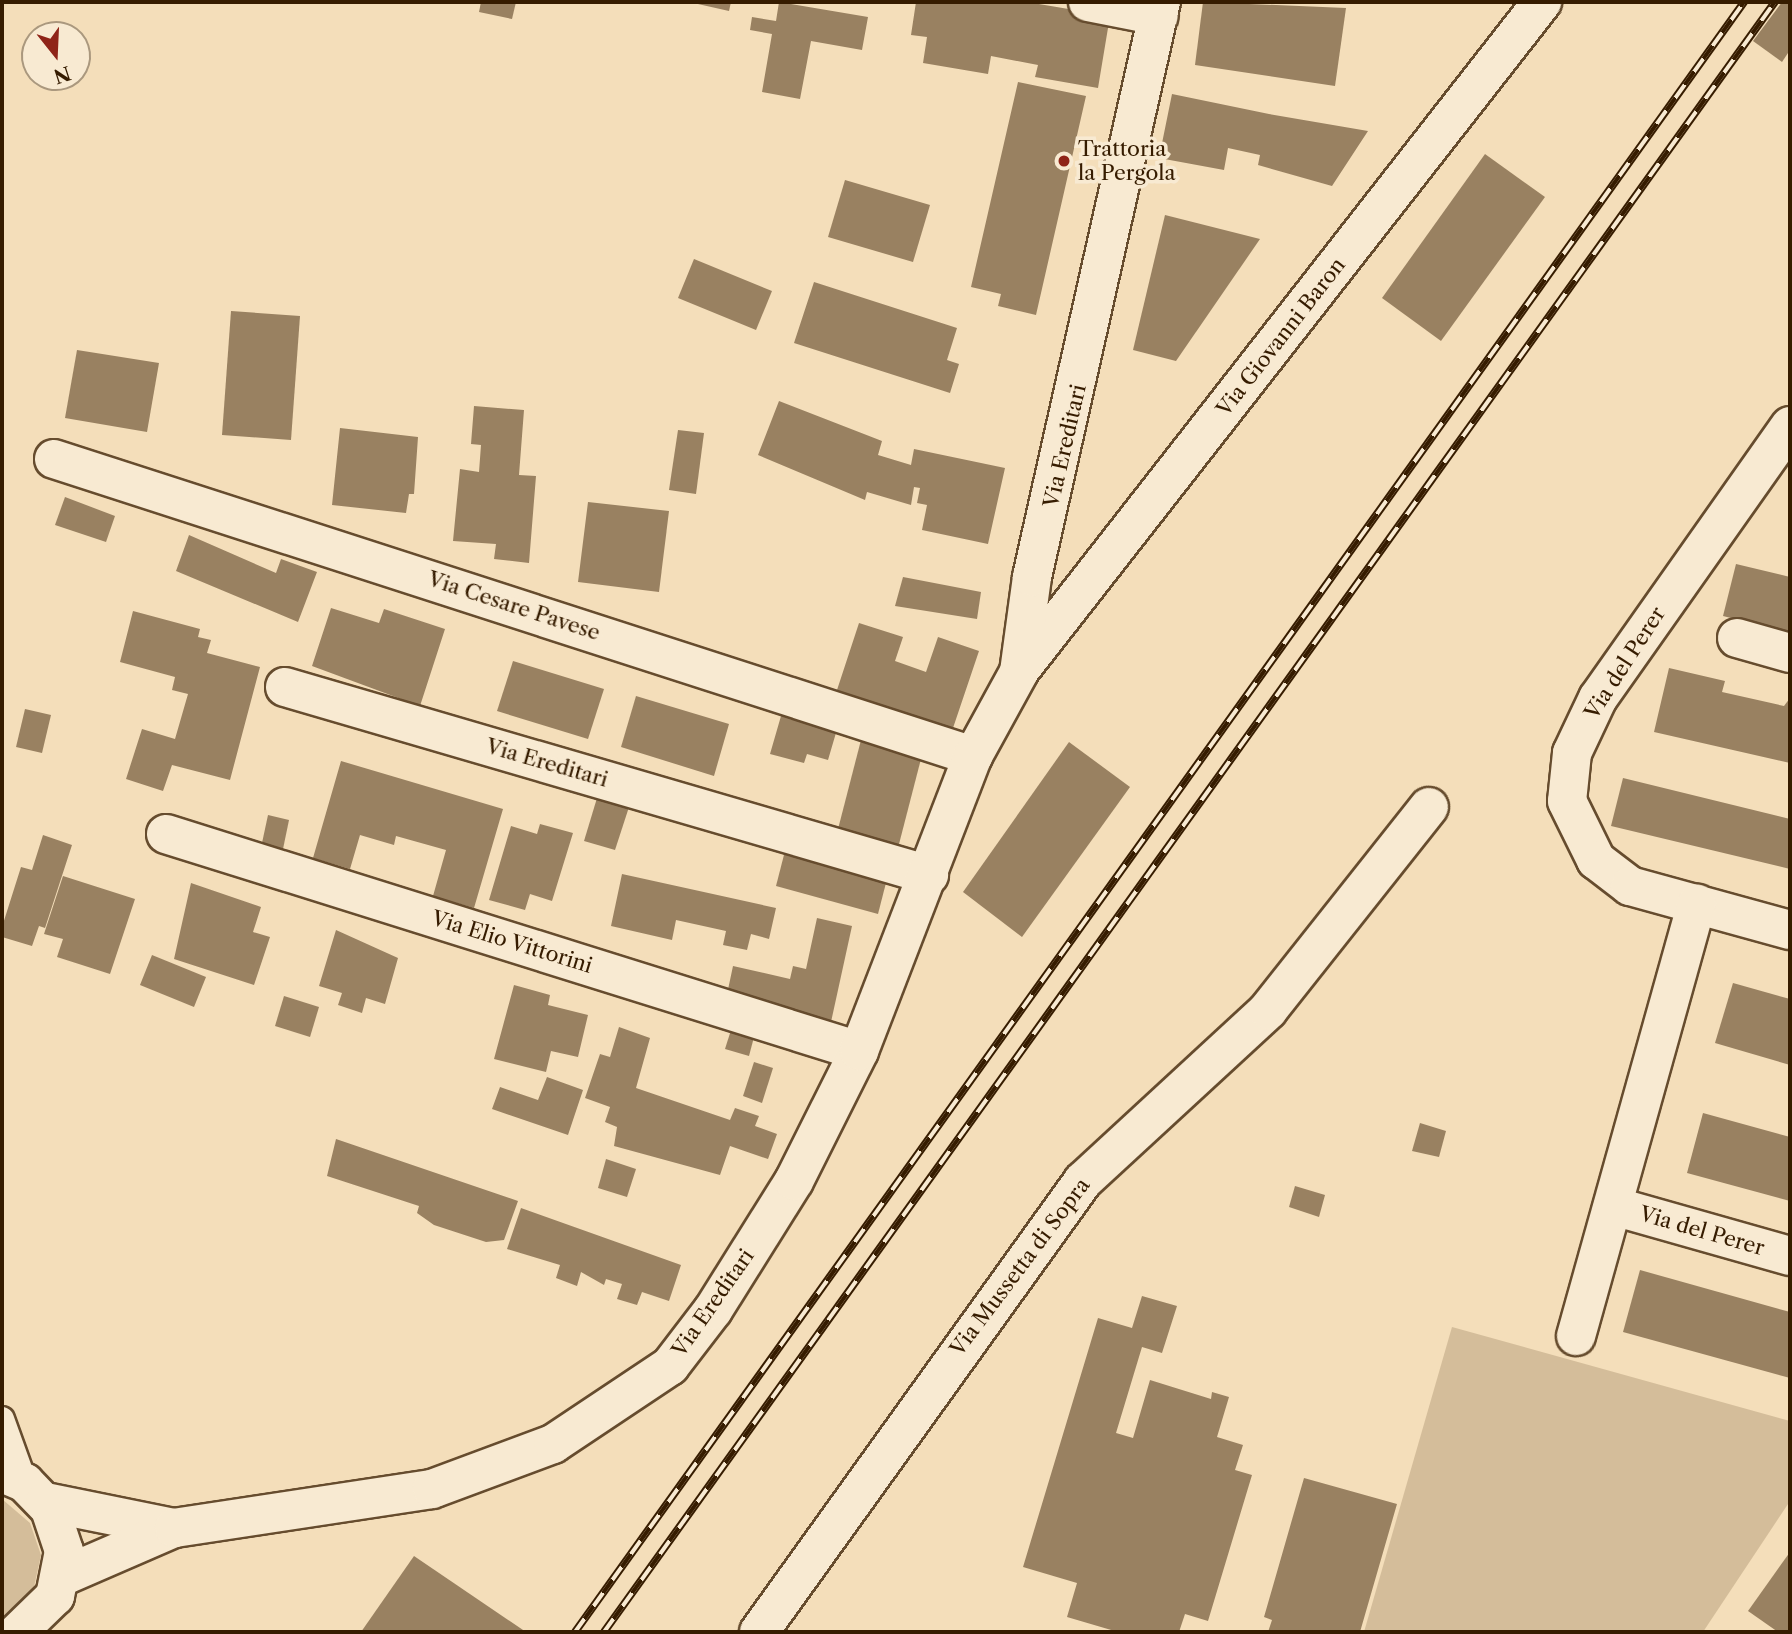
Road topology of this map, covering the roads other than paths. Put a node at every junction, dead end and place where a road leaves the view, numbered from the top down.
1 (1087, 2) edge
2 (1542, 2) edge
3 (1160, 9) edge
4 (1790, 426) edge
5 (54, 459) dead end
6 (1737, 638) dead end
7 (1790, 653) edge
8 (1019, 672) junction
9 (285, 687) dead end
10 (973, 756) junction
11 (1429, 807) dead end
12 (166, 834) dead end
13 (929, 875) junction
14 (1697, 904) junction
15 (1790, 930) edge
16 (859, 1051) junction
17 (1613, 1206) junction
18 (1790, 1256) edge
19 (1576, 1336) dead end
20 (2, 1419) edge
21 (24, 1486) edge
22 (174, 1528) junction
23 (61, 1577) junction
24 (18, 1632) edge
25 (759, 1632) edge

1 - 3 street
2 - 8 street, Via Giovanni Baron
3 - 8 street, Via Ereditari
4 - 14 street, Via del Perer
5 - 10 street, Via Cesare Pavese
6 - 7 street
8 - 10 street, Via Ereditari
9 - 13 street, Via Ereditari
10 - 13 street, Via Ereditari
11 - 25 street, Via Mussetta di Sopra
12 - 16 street, Via Elio Vittorini
13 - 16 street, Via Ereditari
14 - 15 street, Via del Perer
14 - 17 street, Via del Perer
16 - 22 street, Via Ereditari
17 - 18 street, Via del Perer
17 - 19 street, Via del Perer
20 - 21 lane
21 - 22 street, Via Ereditari
21 - 23 street
22 - 23 street, Via Ereditari
23 - 24 street

